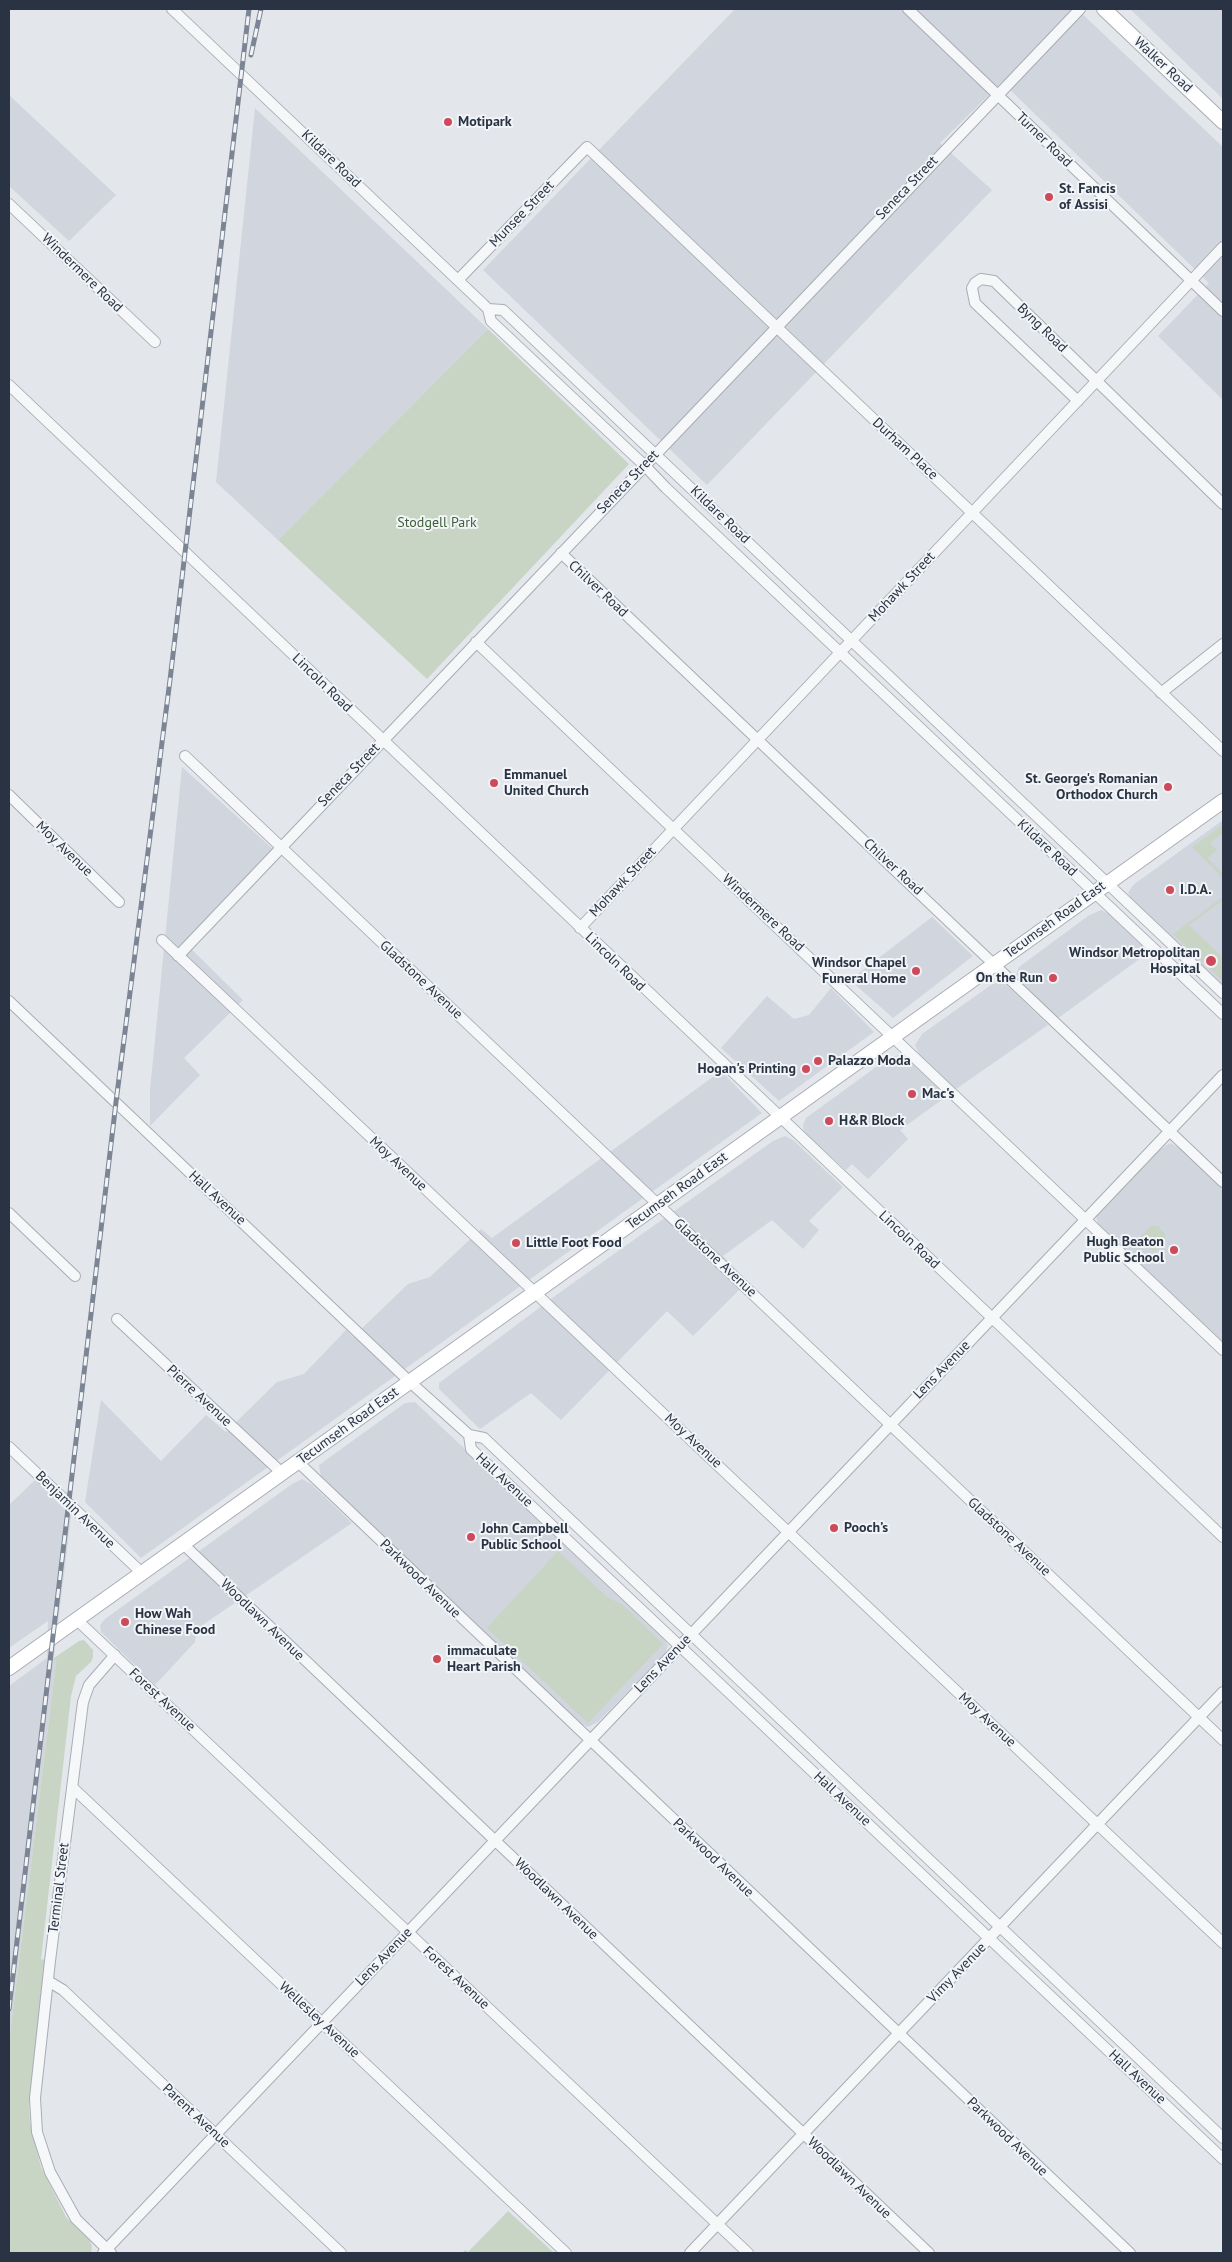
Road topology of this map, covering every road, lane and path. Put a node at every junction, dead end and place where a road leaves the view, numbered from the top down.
1 (172, 9) edge
2 (908, 9) edge
3 (1080, 9) edge
4 (1104, 9) edge
5 (997, 95) junction
6 (1223, 122) edge
7 (586, 147) joint
8 (9, 204) edge
9 (1223, 247) edge
10 (458, 280) junction
11 (1191, 281) junction
12 (488, 309) junction
13 (1223, 311) edge
14 (776, 327) junction
15 (155, 342) dead end
16 (1097, 381) junction
17 (9, 385) edge
18 (1078, 401) junction
19 (655, 454) junction
20 (644, 465) junction
21 (1223, 504) edge
22 (972, 513) junction
23 (561, 553) junction
24 (852, 640) junction
25 (476, 642) junction
26 (1223, 644) edge
27 (840, 653) junction
28 (1162, 693) junction
29 (948, 731) junction
30 (758, 739) junction
31 (382, 740) junction
32 (936, 744) junction
33 (1223, 751) edge
34 (185, 756) dead end
35 (9, 795) edge
36 (1223, 801) edge
37 (674, 829) junction
38 (281, 847) junction
39 (1107, 883) junction
40 (1094, 892) junction
41 (119, 902) dead end
42 (580, 928) junction
43 (162, 940) dead end
44 (178, 956) junction
45 (994, 964) junction
46 (1223, 993) edge
47 (9, 1001) edge
48 (1223, 1014) edge
49 (893, 1036) junction
50 (1223, 1075) edge
51 (779, 1118) junction
52 (1170, 1131) junction
53 (1223, 1182) edge
54 (658, 1204) junction
55 (9, 1213) edge
56 (1086, 1219) junction
57 (75, 1276) dead end
58 (534, 1293) junction
59 (992, 1318) junction
60 (117, 1319) dead end
61 (1223, 1350) edge
62 (410, 1382) junction
63 (891, 1424) junction
64 (469, 1435) junction
65 (9, 1446) edge
66 (298, 1462) junction
67 (282, 1473) junction
68 (788, 1532) junction
69 (1223, 1537) edge
70 (183, 1544) junction
71 (142, 1573) junction
72 (77, 1620) junction
73 (692, 1634) junction
74 (680, 1646) junction
75 (115, 1656) junction
76 (9, 1668) edge
77 (1223, 1692) edge
78 (1199, 1717) junction
79 (1223, 1740) edge
80 (590, 1741) junction
81 (72, 1786) junction
82 (1098, 1824) junction
83 (495, 1841) junction
84 (1001, 1927) junction
85 (408, 1932) junction
86 (990, 1938) junction
87 (1223, 1944) edge
88 (48, 1981) junction
89 (322, 2023) junction
90 (899, 2034) junction
91 (804, 2134) junction
92 (216, 2135) junction
93 (1223, 2138) edge
94 (1223, 2159) edge
95 (718, 2224) junction
96 (107, 2252) edge
97 (341, 2253) edge
98 (566, 2253) edge
99 (690, 2253) edge
100 (748, 2253) edge
101 (929, 2253) edge
102 (1130, 2253) edge

1 - 10 street, Kildare Road
2 - 5 street, Turner Road
3 - 5 street, Seneca Street
4 - 6 main road, Walker Road
5 - 11 street, Turner Road
5 - 14 street, Seneca Street
7 - 10 street, Munsee Street
7 - 14 street, Durham Place
8 - 15 street, Windermere Road
9 - 11 street, Mohawk Street
10 - 12 street, Kildare Road
11 - 13 street, Turner Road
11 - 16 street, Mohawk Street
12 - 19 street, Kildare Road
12 - 20 street, Kildare Road
14 - 19 street, Seneca Street
14 - 22 street, Durham Place
16 - 18 street, Mohawk Street
16 - 18 street, Byng Road
16 - 21 street, Byng Road
17 - 31 street, Lincoln Road
18 - 22 street, Mohawk Street
19 - 20 street, Seneca Street
19 - 24 street, Kildare Road
20 - 23 street, Seneca Street
20 - 27 street, Kildare Road
22 - 24 street, Mohawk Street
22 - 28 street, Durham Place
23 - 25 street, Seneca Street
23 - 30 street, Chilver Road
24 - 27 street, Mohawk Street
24 - 29 street, Kildare Road
25 - 31 street, Seneca Street
25 - 37 street, Windermere Road
26 - 28 street
27 - 30 street, Mohawk Street
27 - 32 street, Kildare Road
28 - 33 street, Durham Place
29 - 32 street
29 - 39 street, Kildare Road
30 - 37 street, Mohawk Street
30 - 45 street, Chilver Road
31 - 38 street, Seneca Street
31 - 42 street, Lincoln Road
32 - 40 street, Kildare Road
34 - 38 street, Gladstone Avenue
35 - 41 street, Moy Avenue
36 - 39 main road, Tecumseh Road East
37 - 42 street, Mohawk Street
37 - 49 street, Windermere Road
38 - 44 street, Seneca Street
38 - 54 street, Gladstone Avenue
39 - 40 main road, Tecumseh Road East
39 - 46 street, Kildare Road
40 - 45 main road, Tecumseh Road East
40 - 48 street, Kildare Road
42 - 51 street, Lincoln Road
43 - 44 street, Moy Avenue
44 - 58 street, Moy Avenue
45 - 49 main road, Tecumseh Road East
45 - 52 street, Chilver Road
47 - 62 street, Hall Avenue
49 - 51 main road, Tecumseh Road East
49 - 56 street, Windermere Road
50 - 52 street, Lens Avenue
51 - 54 main road, Tecumseh Road East
51 - 59 street, Lincoln Road
52 - 53 street, Chilver Road
52 - 56 street, Lens Avenue
54 - 58 main road, Tecumseh Road East
54 - 63 street, Gladstone Avenue
55 - 57 street
56 - 59 street, Lens Avenue
56 - 61 street, Windermere Road
58 - 62 main road, Tecumseh Road East
58 - 68 street, Moy Avenue
59 - 63 street, Lens Avenue
59 - 69 street, Lincoln Road
60 - 67 street, Pierre Avenue
62 - 64 street, Hall Avenue
62 - 66 main road, Tecumseh Road East
63 - 68 street, Lens Avenue
63 - 78 street, Gladstone Avenue
64 - 73 street, Hall Avenue
64 - 74 street, Hall Avenue
65 - 71 street, Benjamin Avenue
66 - 67 main road, Tecumseh Road East
66 - 80 street, Parkwood Avenue
67 - 70 main road, Tecumseh Road East
68 - 73 street, Lens Avenue
68 - 82 street, Moy Avenue
70 - 71 main road, Tecumseh Road East
70 - 83 street, Woodlawn Avenue
71 - 72 main road, Tecumseh Road East
72 - 75 street, Forest Avenue
72 - 76 main road, Tecumseh Road East
73 - 74 street, Lens Avenue
73 - 84 street, Hall Avenue
74 - 80 street, Lens Avenue
74 - 86 street, Hall Avenue
75 - 81 street, Terminal Street
75 - 85 street, Forest Avenue
77 - 78 street, Vimy Avenue
78 - 79 street, Gladstone Avenue
78 - 82 street, Vimy Avenue
80 - 83 street, Lens Avenue
80 - 90 street, Parkwood Avenue
81 - 88 street, Terminal Street
81 - 89 street, Wellesley Avenue
82 - 84 street, Vimy Avenue
82 - 87 street, Moy Avenue
83 - 85 street, Lens Avenue
83 - 91 street, Woodlawn Avenue
84 - 86 street, Vimy Avenue
84 - 93 street, Hall Avenue
85 - 89 street, Lens Avenue
85 - 95 street, Forest Avenue
86 - 90 street, Vimy Avenue
86 - 94 street, Hall Avenue
88 - 92 street, Parent Avenue
88 - 96 street, Terminal Street
89 - 92 street, Lens Avenue
89 - 98 street, Wellesley Avenue
90 - 91 street, Vimy Avenue
90 - 102 street, Parkwood Avenue
91 - 95 street, Vimy Avenue
91 - 101 street, Woodlawn Avenue
92 - 96 street, Lens Avenue
92 - 97 street, Parent Avenue
95 - 99 street, Vimy Avenue
95 - 100 street, Forest Avenue

